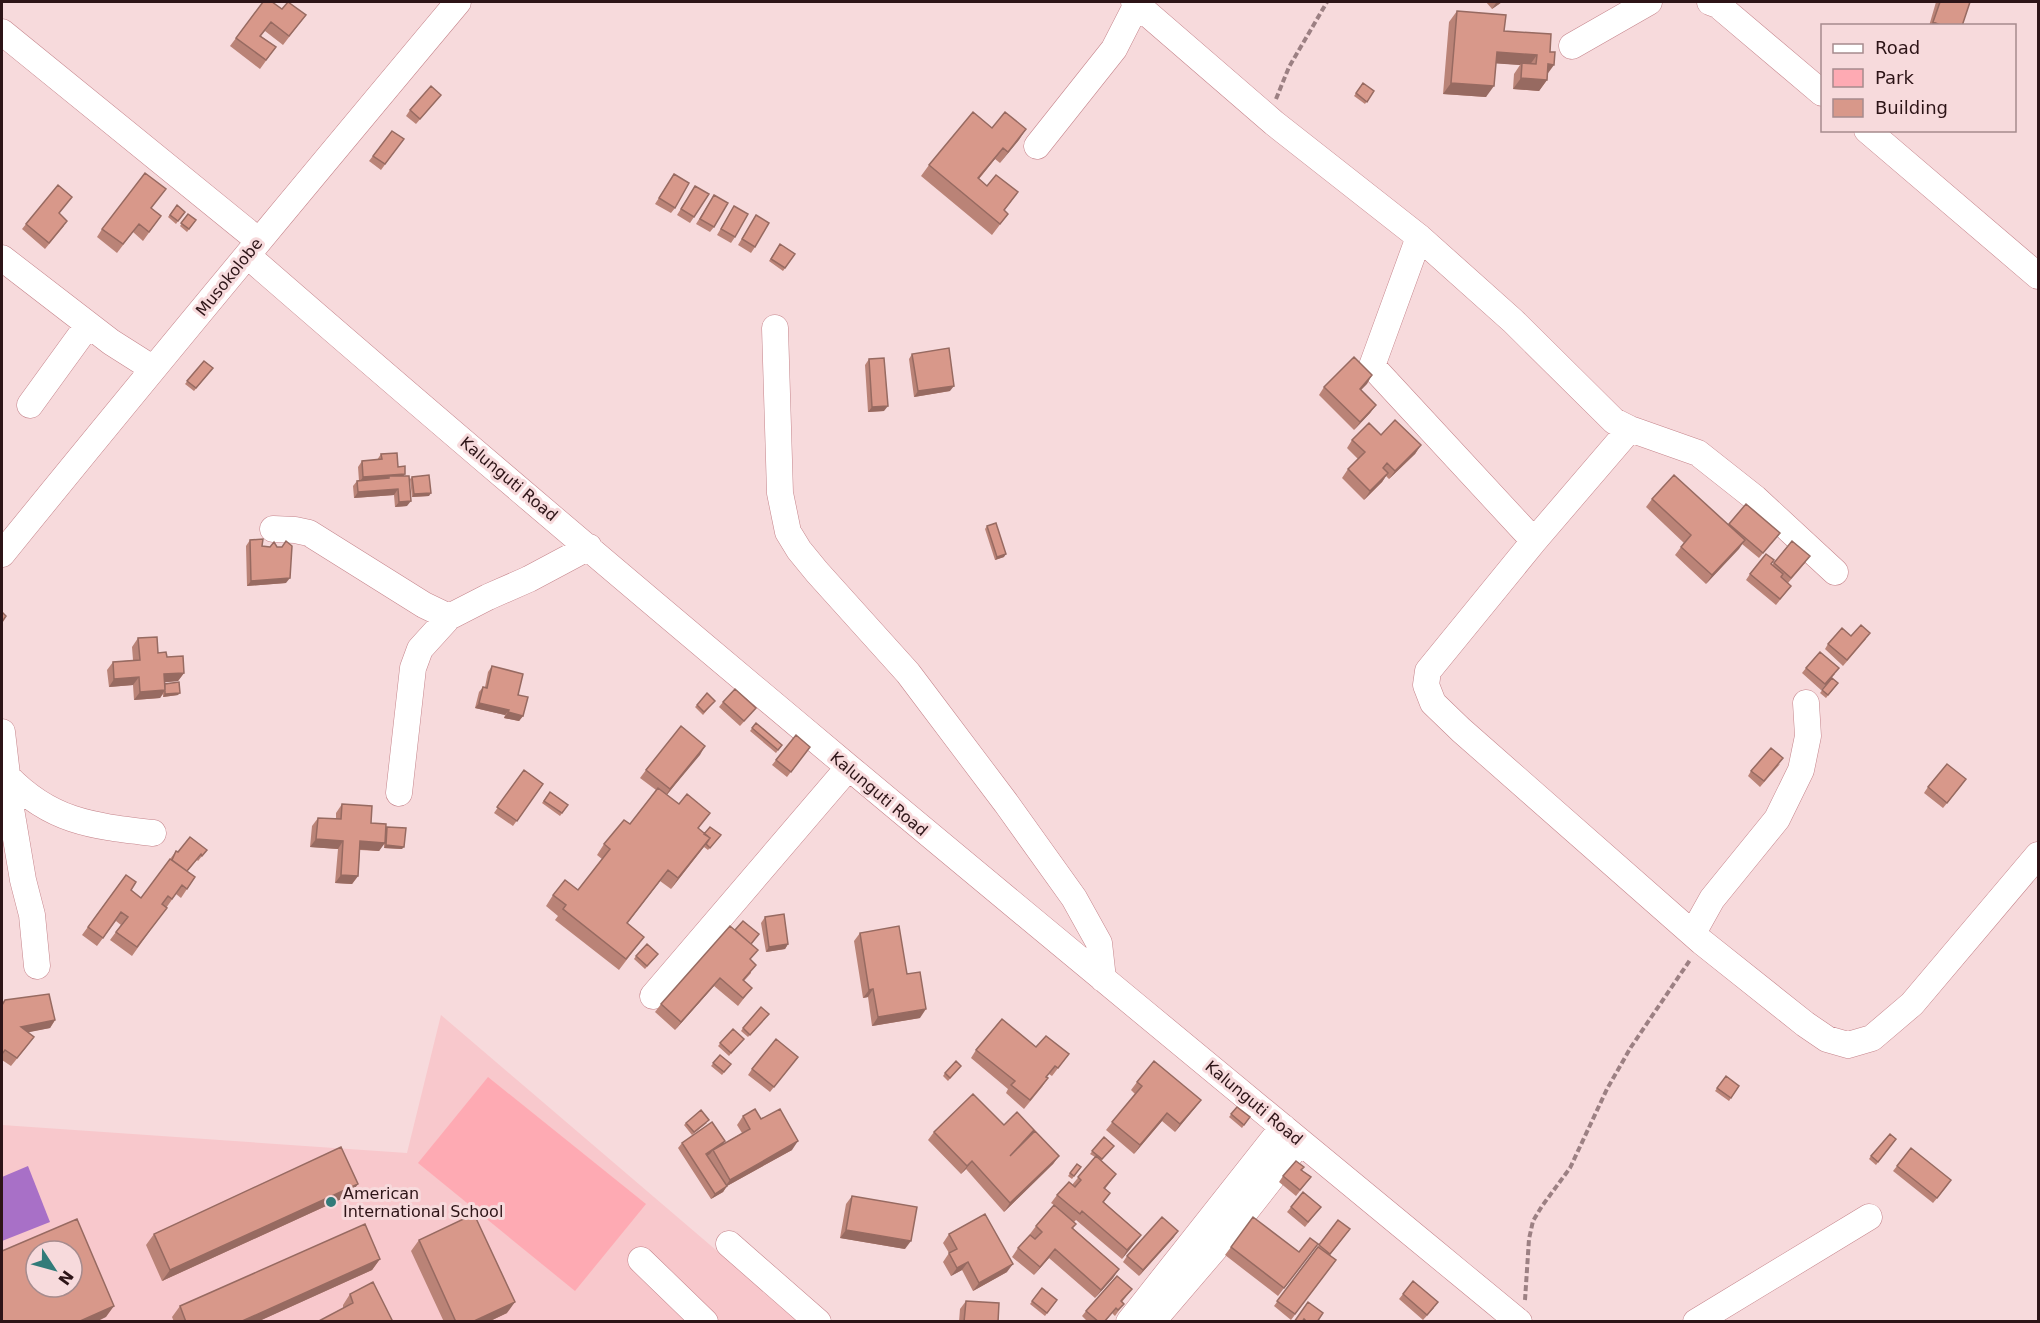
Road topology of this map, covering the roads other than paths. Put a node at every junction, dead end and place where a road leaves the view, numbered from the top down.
1 (458, 2) edge
2 (1649, 2) edge
3 (1710, 2) edge
4 (1136, 3) edge
5 (2, 32) edge
6 (1572, 46) dead end
7 (1821, 92) edge
8 (1869, 132) edge
9 (1037, 146) dead end
10 (1419, 237) junction
11 (254, 248) junction
12 (2, 258) edge
13 (2038, 276) edge
14 (88, 325) junction
15 (776, 328) dead end
16 (152, 368) junction
17 (30, 405) dead end
18 (1630, 429) junction
19 (273, 529) dead end
20 (1534, 541) junction
21 (589, 547) junction
22 (2, 554) edge
23 (1834, 572) dead end
24 (449, 618) junction
25 (1806, 704) dead end
26 (2, 732) edge
27 (848, 768) junction
28 (7, 776) junction
29 (399, 793) dead end
30 (153, 833) dead end
31 (2038, 855) edge
32 (1697, 938) junction
33 (37, 966) dead end
34 (1103, 979) junction
35 (653, 996) dead end
36 (1292, 1134) junction
37 (1869, 1216) dead end
38 (729, 1244) dead end
39 (641, 1260) dead end
40 (1521, 1316) edge
41 (705, 1322) edge
42 (818, 1322) edge
43 (1129, 1322) edge
44 (1152, 1322) edge
45 (1696, 1322) edge

1 - 11 street, Musokolobe
2 - 6 street
3 - 7 street
4 - 9 street
4 - 10 street
5 - 11 street, Kalunguti Road
8 - 13 street
10 - 18 street
10 - 20 street
11 - 16 street, Musokolobe
11 - 21 street, Kalunguti Road
12 - 14 street
14 - 16 street
14 - 17 street
15 - 34 street
16 - 22 street, Musokolobe
18 - 20 street
18 - 23 street
19 - 24 street
20 - 32 street
21 - 24 street
21 - 27 street, Kalunguti Road
24 - 29 street
25 - 32 street
26 - 28 street
27 - 34 street, Kalunguti Road
27 - 35 street
28 - 30 street
28 - 33 street
31 - 32 street
34 - 36 street, Kalunguti Road
36 - 40 street, Kalunguti Road
36 - 43 street
36 - 44 street
37 - 45 street
38 - 42 street
39 - 41 street

